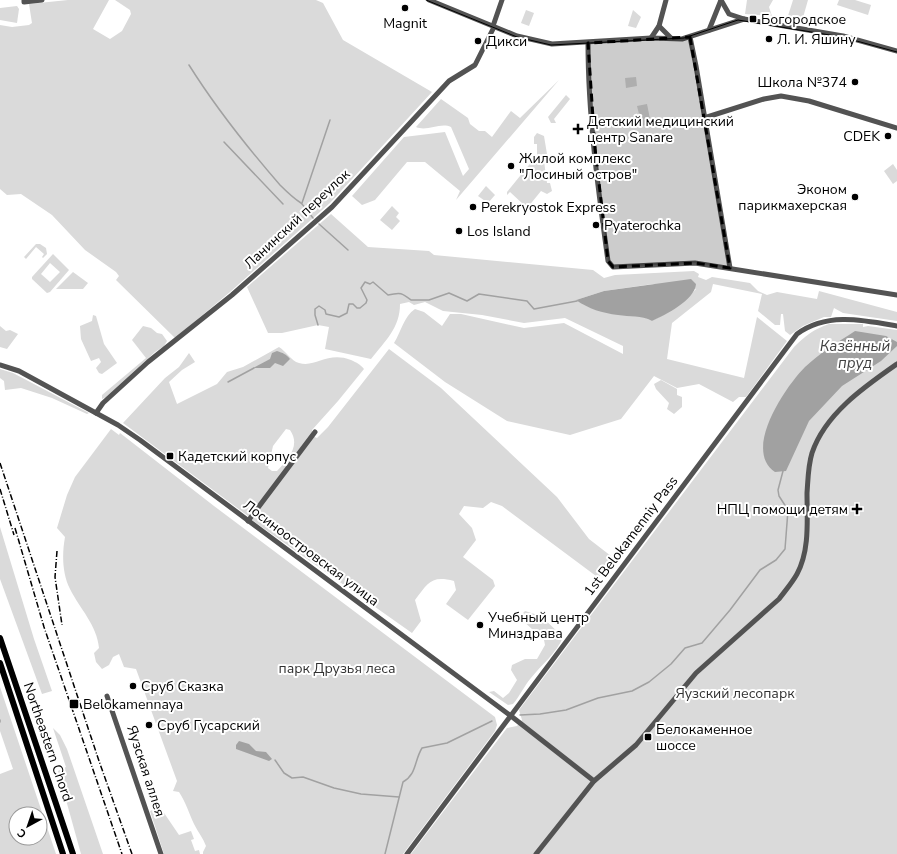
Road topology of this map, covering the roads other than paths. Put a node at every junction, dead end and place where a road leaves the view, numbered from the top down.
1 (24, 0) edge
2 (42, 0) edge
3 (429, 0) edge
4 (502, 0) edge
5 (666, 0) edge
6 (721, 0) edge
7 (744, 19) junction
8 (494, 26) junction
9 (659, 26) junction
10 (709, 30) junction
11 (690, 37) junction
12 (652, 38) junction
13 (672, 38) junction
14 (588, 43) junction
15 (897, 51) edge
16 (704, 118) junction
17 (897, 128) edge
18 (730, 268) junction
19 (897, 295) edge
20 (897, 326) edge
21 (897, 364) edge
22 (0, 365) edge
23 (96, 413) junction
24 (315, 432) dead end
25 (248, 521) junction
26 (0, 638) edge
27 (0, 663) edge
28 (107, 696) dead end
29 (511, 716) junction
30 (594, 781) junction
31 (63, 854) edge
32 (73, 854) edge
33 (161, 854) edge
34 (407, 854) edge
35 (536, 854) edge

1 - 2 street
3 - 8 street
4 - 8 street, Ланинский переулок
5 - 9 street
6 - 7 street
6 - 10 street
7 - 10 street
7 - 15 street
8 - 14 street
8 - 23 street, Ланинский переулок
9 - 12 street
9 - 13 street
10 - 11 street
11 - 13 street
11 - 16 street
12 - 13 street
12 - 14 street
14 - 18 street
16 - 17 street
16 - 18 street
18 - 19 street
20 - 29 street, 1st Belokamenniy Pass
21 - 30 street
22 - 23 street, Лосиноостровская улица
23 - 25 street, Лосиноостровская улица
24 - 25 street
25 - 29 street, Лосиноостровская улица
26 - 32 main road, Northeastern Chord
27 - 31 main road, Northeastern Chord
28 - 33 street, Яузская аллея
29 - 30 street, Лосиноостровская улица
29 - 34 street, 1st Belokamenniy Pass
30 - 35 street

